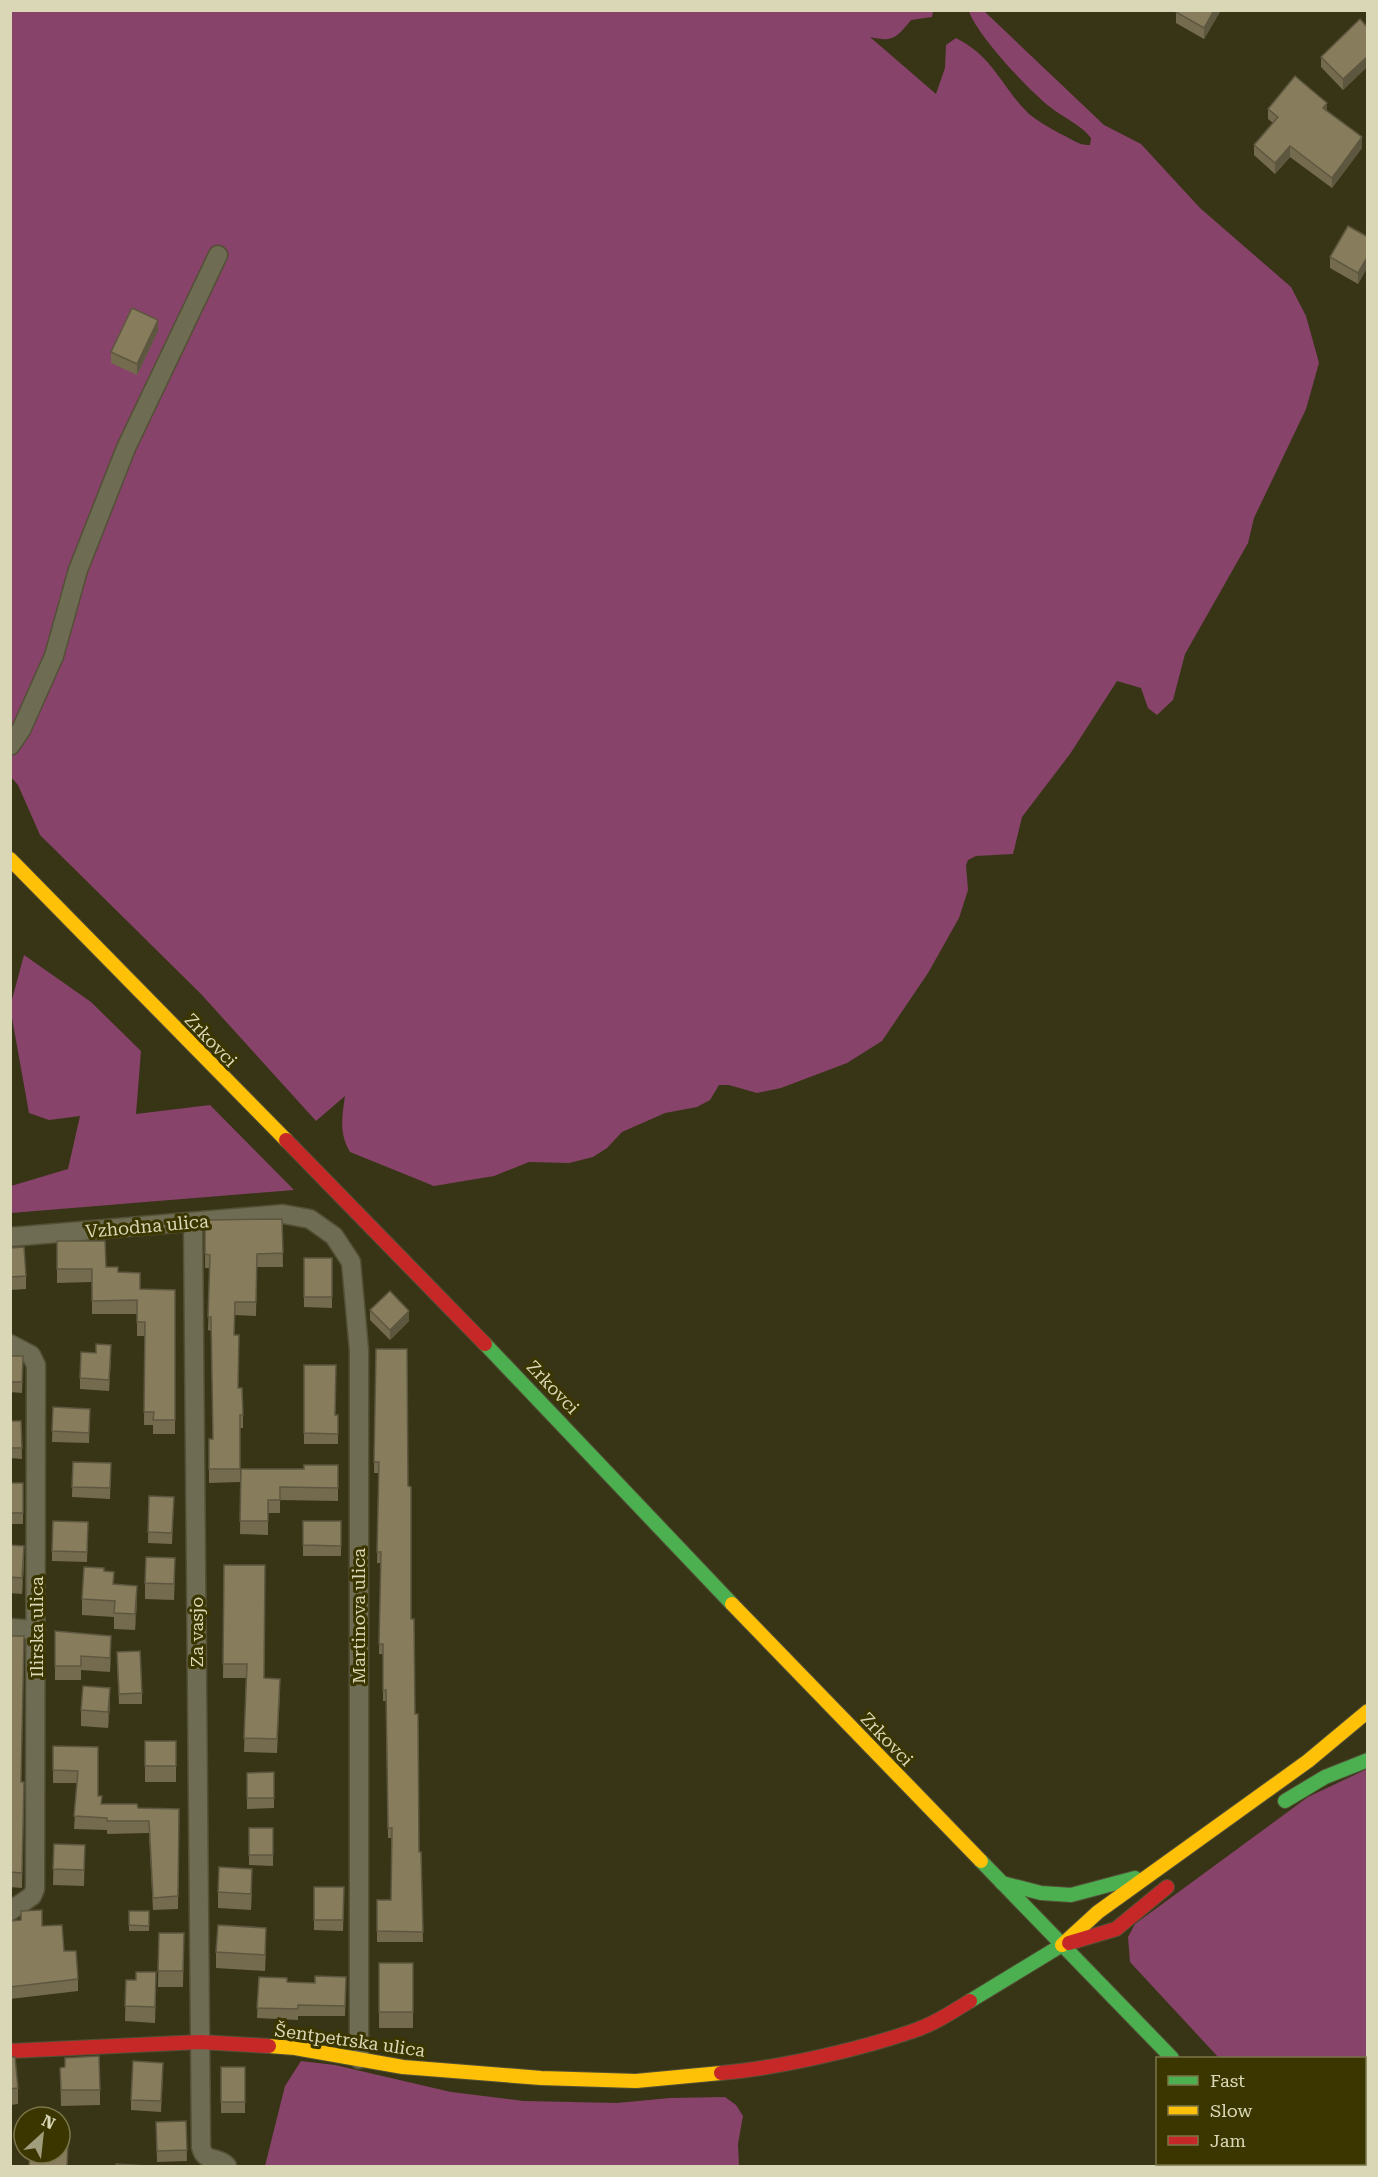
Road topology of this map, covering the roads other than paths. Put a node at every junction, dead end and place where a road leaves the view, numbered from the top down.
1 (218, 255) dead end
2 (10, 746) edge
3 (10, 859) edge
4 (283, 1214) joint
5 (193, 1222) junction
6 (10, 1237) edge
7 (10, 1344) edge
8 (10, 1628) edge
9 (36, 1630) junction
10 (1368, 1711) edge
11 (1368, 1760) edge
12 (1276, 1808) dead end
13 (1183, 1875) dead end
14 (1145, 1878) junction
15 (1002, 1882) junction
16 (10, 1911) edge
17 (1062, 1945) junction
18 (200, 2042) junction
19 (10, 2051) edge
20 (1171, 2057) edge
21 (359, 2059) junction
22 (226, 2166) edge

1 - 2 street
3 - 15 main road, Zrkovci
4 - 5 street, Vzhodna ulica
4 - 21 street, Martinova ulica
5 - 6 street, Vzhodna ulica
5 - 18 street, Za vasjo
7 - 9 street, Ilirska ulica
8 - 9 street
9 - 16 street, Ilirska ulica
10 - 14 main road
11 - 12 main road
13 - 17 main road
14 - 15 main road
14 - 17 main road
15 - 17 main road, Zrkovci
17 - 20 main road, Zrkovci
17 - 21 main road, Šentpetrska ulica
18 - 19 main road, Šentpetrska ulica
18 - 21 main road, Šentpetrska ulica
18 - 22 street, Za vasjo

